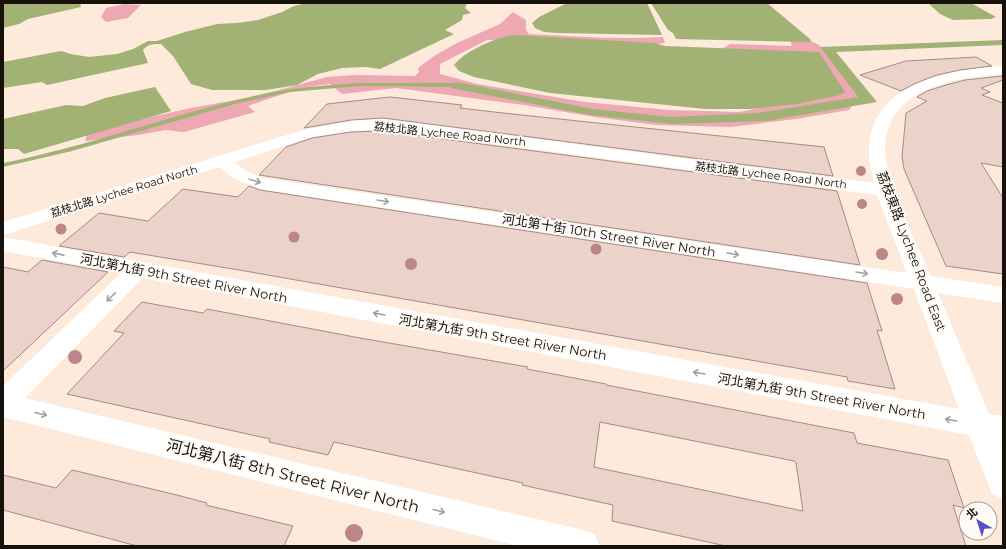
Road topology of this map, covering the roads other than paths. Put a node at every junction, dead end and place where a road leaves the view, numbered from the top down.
1 (1003, 70) edge
2 (224, 160) junction
3 (886, 190) junction
4 (3, 229) edge
5 (3, 244) edge
6 (139, 270) junction
7 (922, 282) junction
8 (1003, 294) edge
9 (3, 404) edge
10 (980, 425) junction
11 (1003, 430) edge
12 (1003, 484) edge
13 (584, 546) edge

1 - 3 street, 荔枝東路 Lychee Road East
2 - 3 street, 荔枝北路 Lychee Road North
2 - 4 street, 荔枝北路 Lychee Road North
2 -> 7 street, 河北第十街 10th Street River North
3 - 7 street, 荔枝東路 Lychee Road East
6 -> 5 street, 河北第九街 9th Street River North
6 -> 9 street
10 -> 6 street, 河北第九街 9th Street River North
7 - 8 street, 河北第十街 10th Street River North
7 - 10 street, 荔枝東路 Lychee Road East
9 -> 13 street, 河北第八街 8th Street River North
10 - 11 street, 河北第九街 9th Street River North
10 - 12 street, 荔枝東路 Lychee Road East

